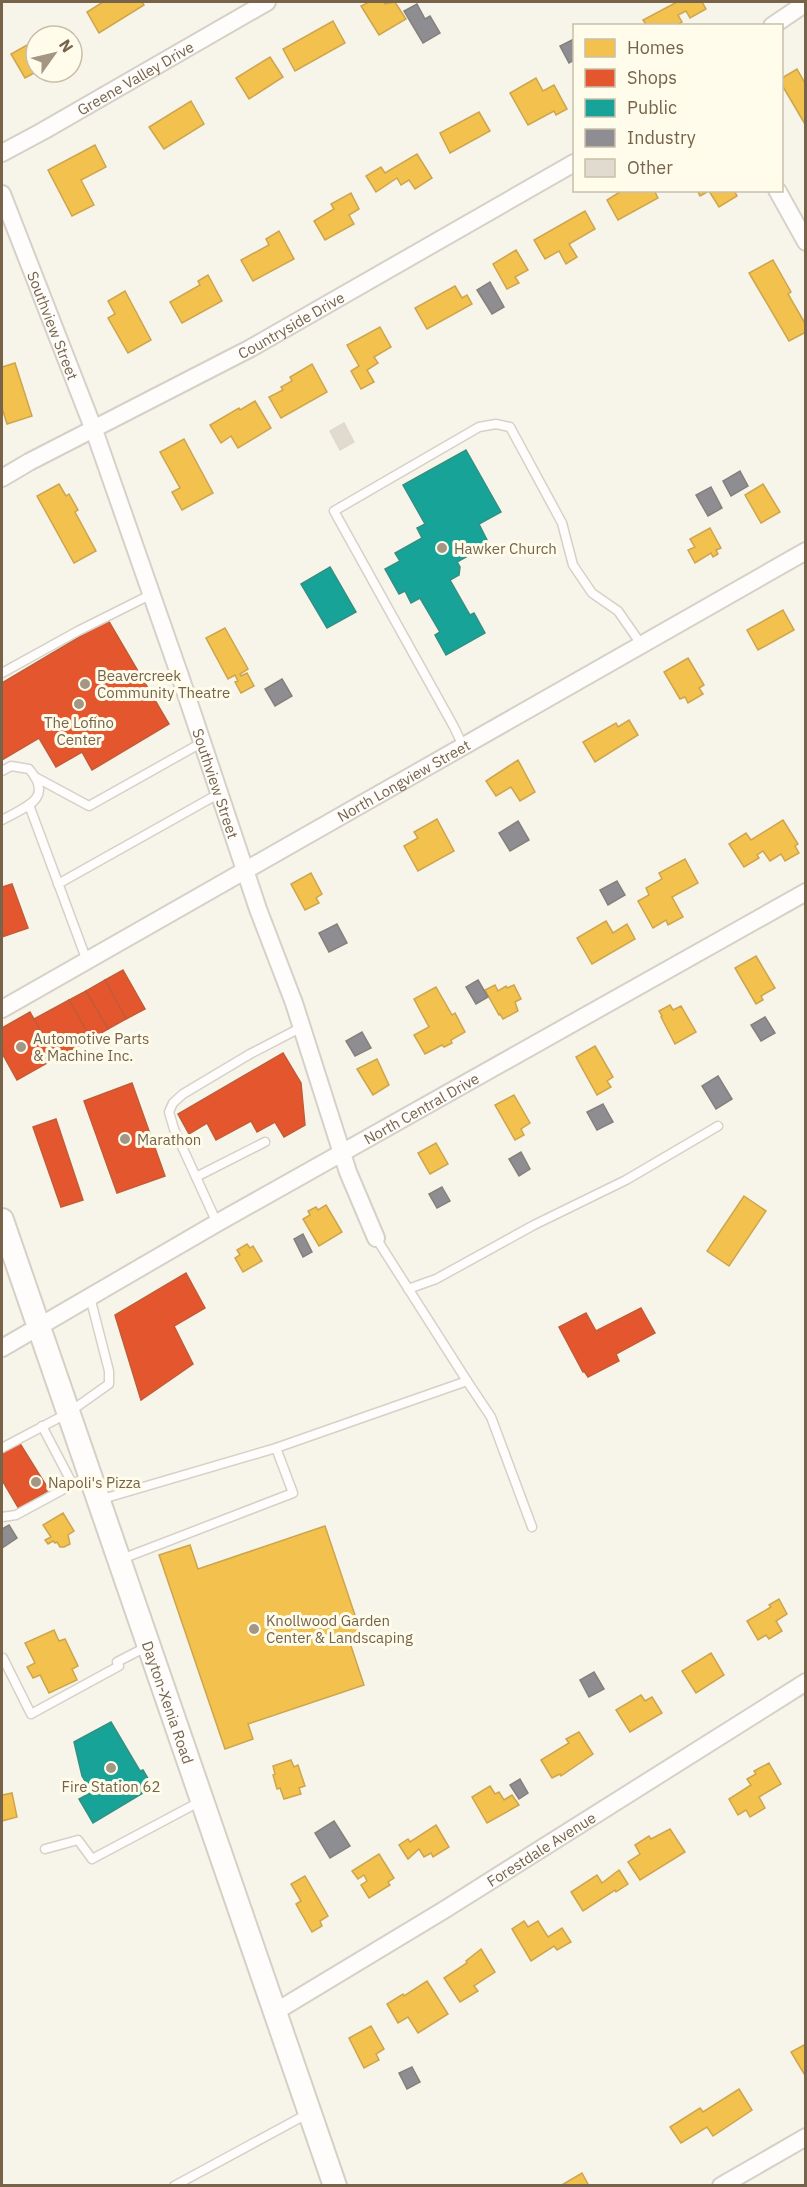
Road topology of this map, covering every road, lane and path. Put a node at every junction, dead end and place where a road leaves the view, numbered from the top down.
1 (267, 2) edge
2 (806, 3) edge
3 (775, 24) edge
4 (2, 153) edge
5 (573, 164) edge
6 (778, 192) edge
7 (2, 194) edge
8 (806, 242) edge
9 (94, 429) junction
10 (2, 478) edge
11 (806, 551) edge
12 (152, 594) junction
13 (641, 644) junction
14 (2, 673) edge
15 (202, 742) junction
16 (463, 746) junction
17 (2, 771) edge
18 (38, 778) junction
19 (220, 793) junction
20 (28, 806) junction
21 (2, 820) edge
22 (245, 870) junction
23 (58, 884) junction
24 (806, 892) edge
25 (87, 962) junction
26 (2, 1009) edge
27 (302, 1027) junction
28 (718, 1126) dead end
29 (265, 1142) dead end
30 (342, 1152) junction
31 (196, 1177) junction
32 (2, 1220) edge
33 (217, 1223) junction
34 (376, 1238) joint
35 (408, 1289) junction
36 (90, 1297) junction
37 (39, 1328) junction
38 (2, 1348) edge
39 (467, 1381) junction
40 (68, 1413) junction
41 (42, 1426) junction
42 (2, 1448) edge
43 (276, 1448) junction
44 (81, 1480) junction
45 (98, 1500) junction
46 (2, 1517) edge
47 (532, 1527) dead end
48 (119, 1560) junction
49 (148, 1646) junction
50 (3, 1658) edge
51 (806, 1682) edge
52 (202, 1800) junction
53 (45, 1849) dead end
54 (275, 2012) junction
55 (309, 2113) junction
56 (806, 2137) edge
57 (174, 2186) edge
58 (335, 2186) edge
59 (721, 2186) edge

1 - 4 street, Greene Valley Drive
2 - 3 street
5 - 9 street, Countryside Drive
6 - 8 street
7 - 9 street, Southview Street
9 - 10 street, Countryside Drive
9 - 12 street, Southview Street
11 - 13 street, North Longview Street
12 - 14 lane
12 - 15 street, Southview Street
13 - 16 street, North Longview Street
13 - 16 lane
15 - 18 lane
15 - 19 street, Southview Street
16 - 22 street, North Longview Street
17 - 18 lane
18 - 20 lane
19 - 22 street, Southview Street
19 - 23 lane
20 - 21 lane
20 - 23 lane
22 - 25 street, North Longview Street
22 - 27 street, Southview Street
23 - 25 lane
24 - 30 street, North Central Drive
25 - 26 street, North Longview Street
27 - 30 street, Southview Street
27 - 31 lane
28 - 35 lane
29 - 31 lane
30 - 33 street, North Central Drive
30 - 34 street, Southview Street
31 - 33 lane
32 - 37 main road, Dayton-Xenia Road
33 - 36 street, North Central Drive
34 - 35 lane
35 - 39 lane
36 - 37 street, North Central Drive
36 - 40 lane
37 - 38 street, North Central Drive
37 - 40 main road, Dayton-Xenia Road
39 - 43 lane
39 - 47 lane
40 - 41 lane
40 - 44 main road, Dayton-Xenia Road
41 - 42 lane
41 - 44 lane
43 - 45 lane
43 - 48 lane
44 - 45 main road, Dayton-Xenia Road
44 - 46 lane
45 - 48 main road, Dayton-Xenia Road
48 - 49 main road, Dayton-Xenia Road
49 - 50 lane
49 - 52 main road, Dayton-Xenia Road
51 - 54 street, Forestdale Avenue
52 - 53 lane
52 - 54 main road, Dayton-Xenia Road
54 - 55 main road, Dayton-Xenia Road
55 - 57 lane
55 - 58 main road, Dayton-Xenia Road
56 - 59 street

